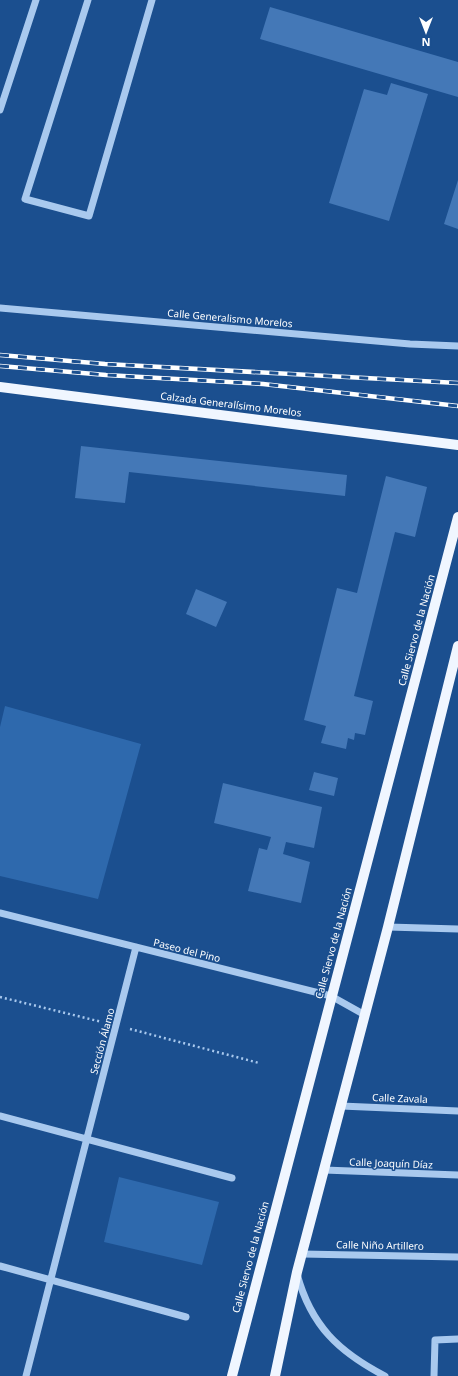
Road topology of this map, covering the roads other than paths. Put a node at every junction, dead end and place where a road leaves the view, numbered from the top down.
1 (36, 0) edge
2 (88, 0) edge
3 (152, 0) edge
4 (0, 110) edge
5 (0, 308) edge
6 (458, 346) edge
7 (0, 386) edge
8 (458, 445) edge
9 (458, 517) edge
10 (458, 646) edge
11 (0, 913) edge
12 (388, 927) junction
13 (458, 929) edge
14 (136, 947) junction
15 (331, 996) junction
16 (365, 1015) junction
17 (341, 1106) junction
18 (458, 1111) edge
19 (0, 1116) edge
20 (87, 1139) junction
21 (324, 1170) junction
22 (458, 1175) edge
23 (232, 1178) dead end
24 (302, 1254) junction
25 (458, 1257) edge
26 (0, 1266) edge
27 (297, 1272) junction
28 (51, 1280) junction
29 (186, 1317) dead end
30 (458, 1339) edge
31 (26, 1376) edge
32 (232, 1376) edge
33 (274, 1376) edge
34 (385, 1376) edge
35 (434, 1376) edge

1 - 4 street
2 - 3 street
5 - 6 street, Calle Generalismo Morelos
7 - 8 main road, Calzada Generalísimo Morelos
9 - 15 main road, Calle Siervo de la Nación
10 - 12 main road
11 - 14 street, Paseo del Pino
12 - 13 street
12 - 16 main road
14 - 15 street, Paseo del Pino
14 - 20 street, Sección Álamo
15 - 16 street, Paseo del Pino
15 - 32 main road, Calle Siervo de la Nación
16 - 17 main road
17 - 18 street, Calle Zavala
17 - 21 main road
19 - 20 street
20 - 23 street
20 - 28 street, Sección Álamo
21 - 22 street, Calle Joaquín Díaz
21 - 24 main road
24 - 25 street, Calle Niño Artillero
24 - 27 main road
26 - 28 street
27 - 33 main road
27 - 34 street
28 - 29 street
28 - 31 street, Sección Álamo
30 - 35 street

